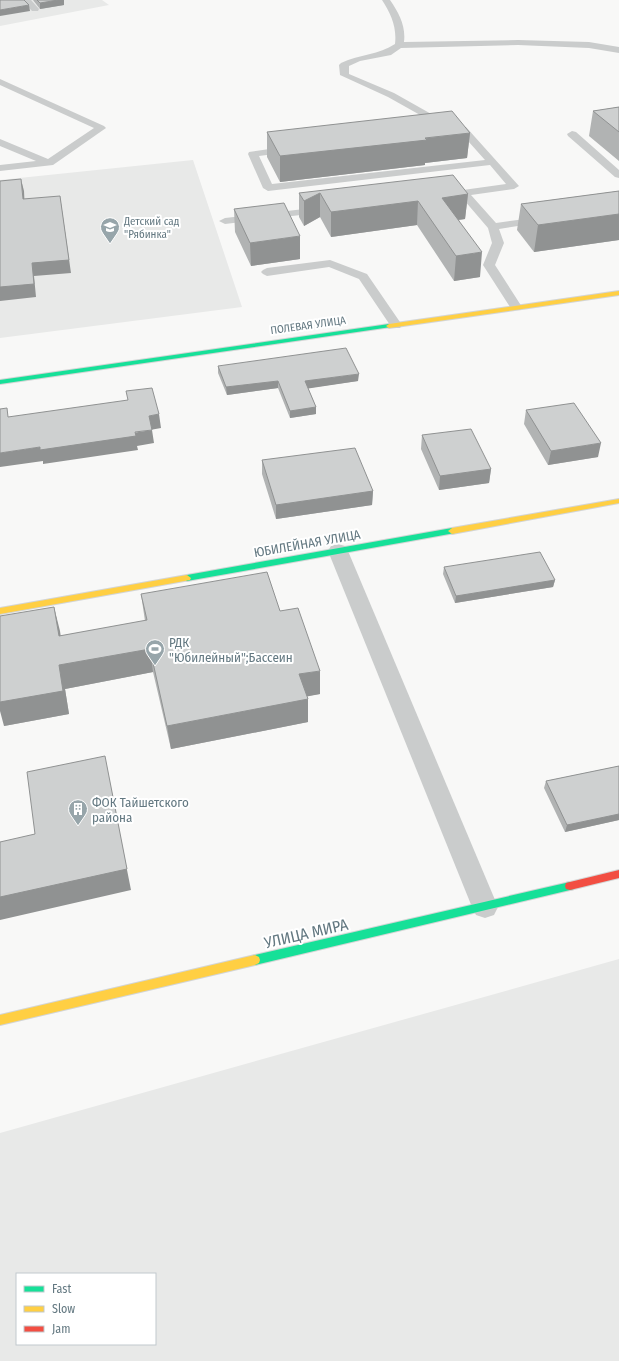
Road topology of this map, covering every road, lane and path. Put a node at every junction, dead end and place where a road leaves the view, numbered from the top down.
1 (26, 0) edge
2 (386, 0) edge
3 (35, 9) dead end
4 (399, 45) junction
5 (619, 50) edge
6 (0, 82) edge
7 (453, 130) junction
8 (438, 132) edge
9 (572, 134) dead end
10 (0, 142) edge
11 (299, 148) edge
12 (492, 162) junction
13 (49, 163) junction
14 (0, 168) edge
15 (619, 175) edge
16 (336, 208) edge
17 (548, 219) edge
18 (225, 221) dead end
19 (493, 228) junction
20 (267, 272) dead end
21 (619, 293) edge
22 (516, 307) junction
23 (396, 325) junction
24 (0, 382) edge
25 (619, 501) edge
26 (338, 551) junction
27 (0, 611) edge
28 (619, 874) edge
29 (485, 906) junction
30 (0, 1020) edge

1 - 3 lane
2 - 4 lane
4 - 5 lane
4 - 7 lane
6 - 13 lane
7 - 8 lane
7 - 12 lane
9 - 15 lane
10 - 13 lane
11 - 12 lane
12 - 19 lane
13 - 14 lane
16 - 18 lane
17 - 19 lane
19 - 22 lane
20 - 23 lane
21 - 22 street, ПОЛЕВАЯ УЛИЦА
22 - 23 street, ПОЛЕВАЯ УЛИЦА
23 - 24 street, ПОЛЕВАЯ УЛИЦА
25 - 26 street, ЮБИЛЕЙНАЯ УЛИЦА
26 - 27 street, ЮБИЛЕЙНАЯ УЛИЦА
26 - 29 street
28 - 29 street, УЛИЦА МИРА
29 - 30 street, УЛИЦА МИРА

